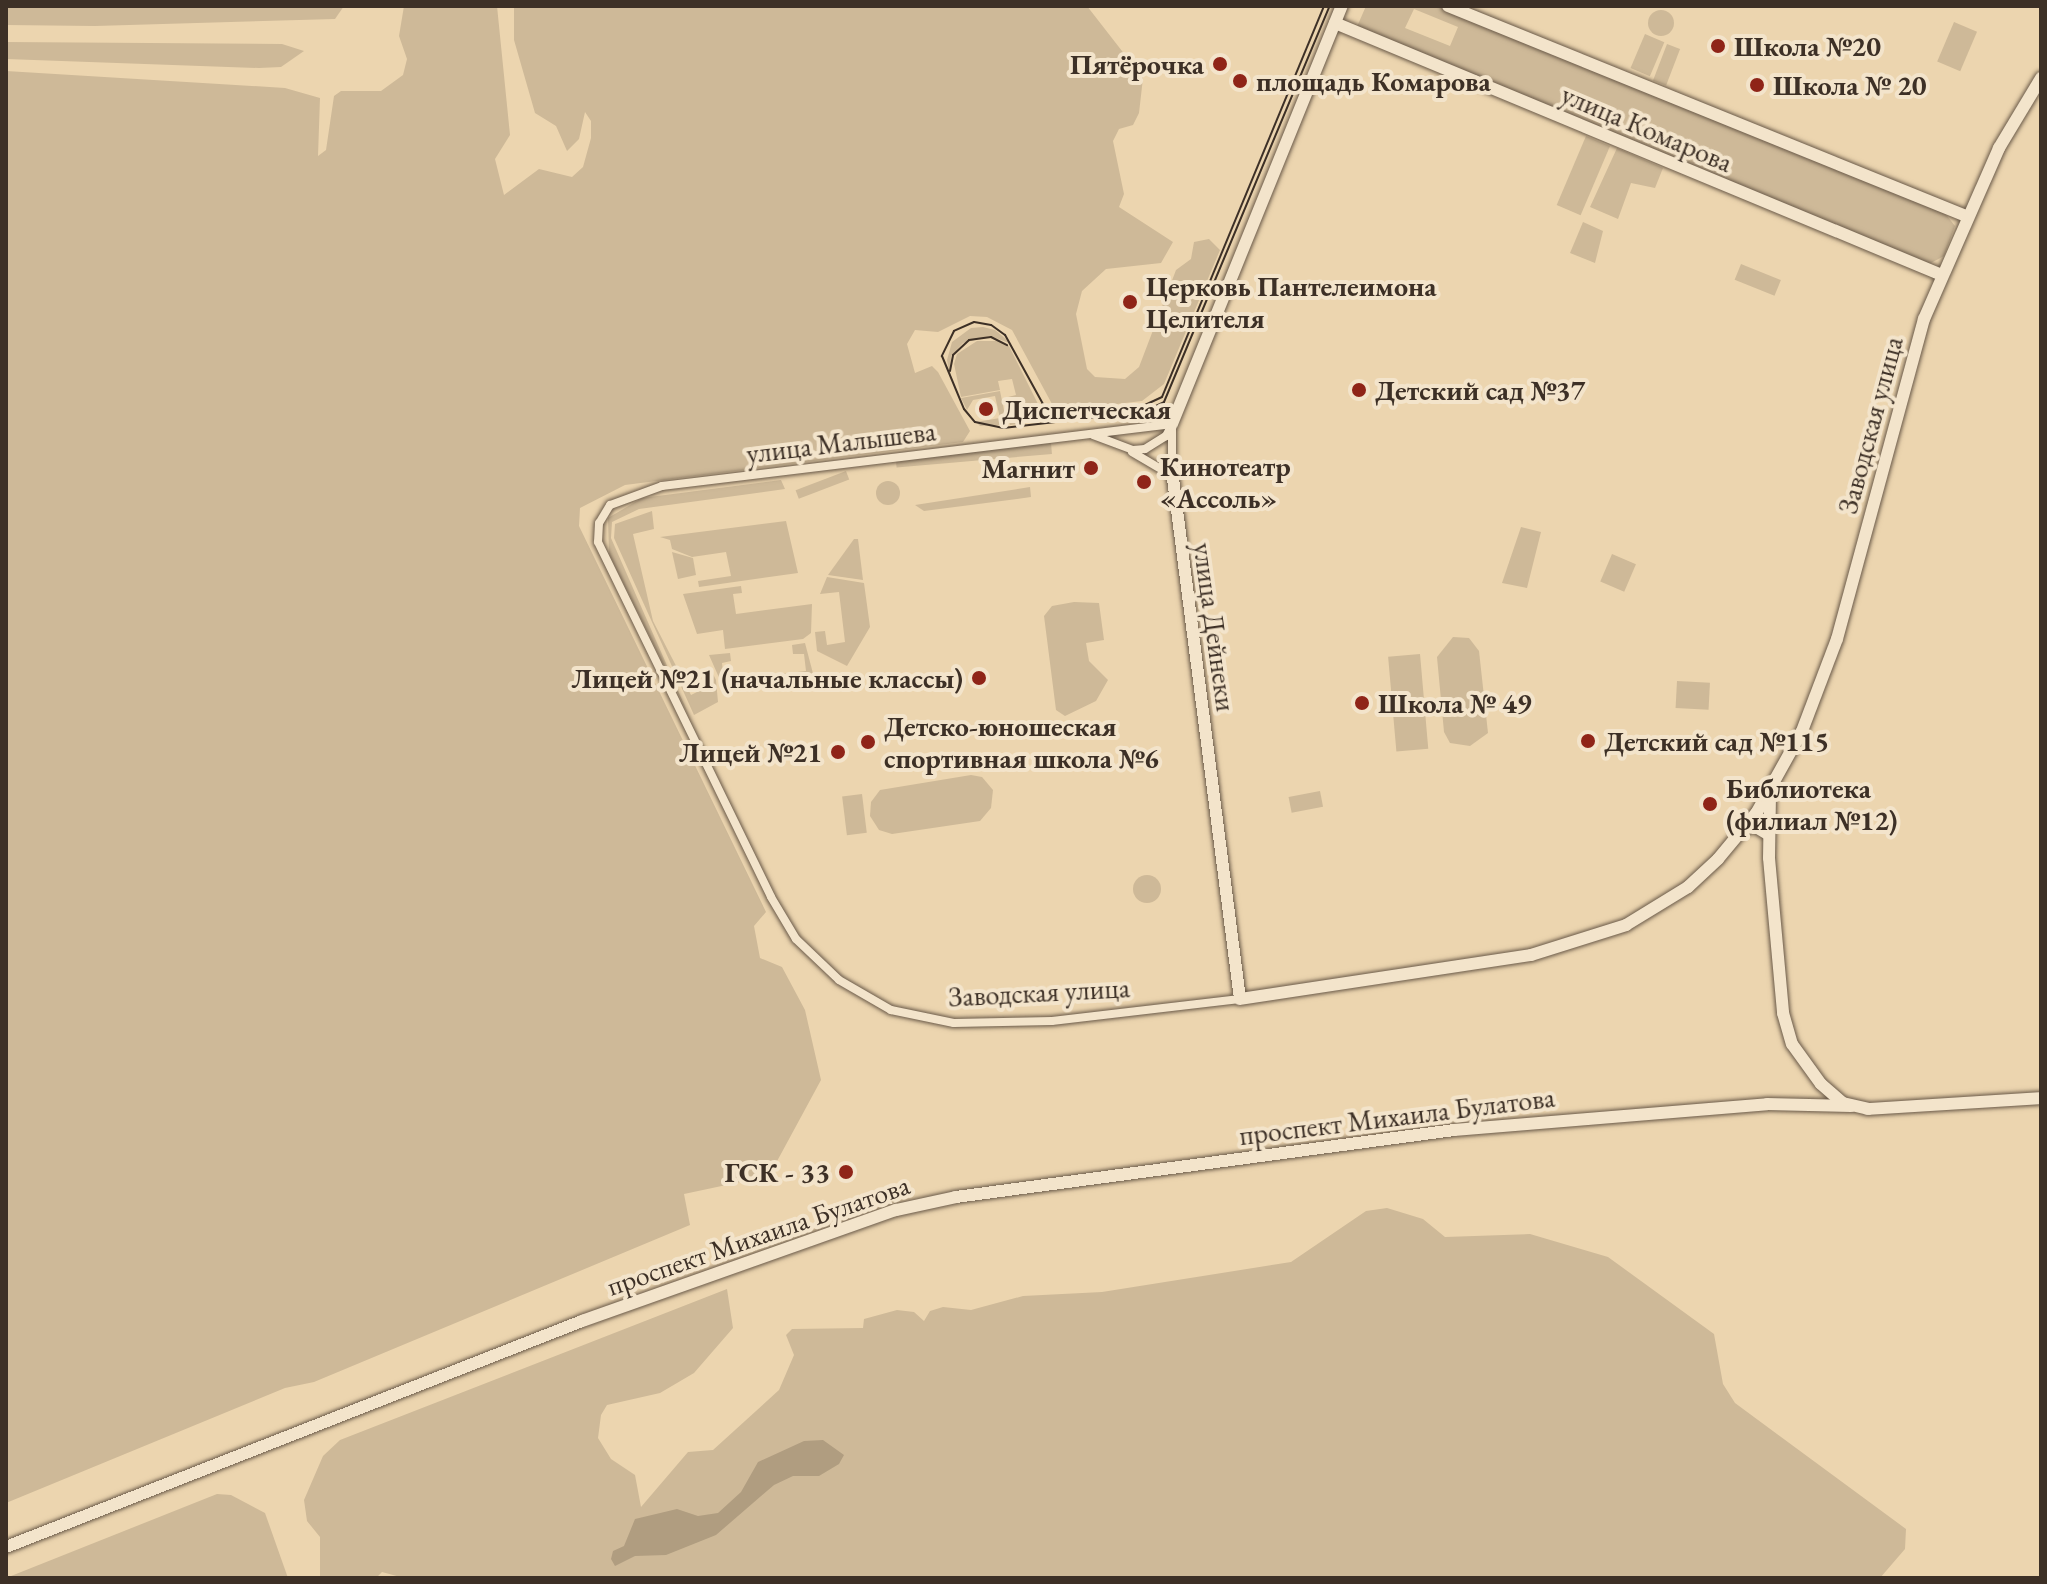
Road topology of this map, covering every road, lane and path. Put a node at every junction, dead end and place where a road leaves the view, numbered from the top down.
1 (1333, 6) edge
2 (1342, 6) edge
3 (1448, 6) edge
4 (1335, 23) junction
5 (2041, 78) edge
6 (1966, 216) junction
7 (1942, 275) junction
8 (1172, 424) junction
9 (1092, 434) junction
10 (1121, 446) junction
11 (1173, 475) junction
12 (603, 513) joint
13 (1770, 793) junction
14 (1741, 833) junction
15 (1769, 838) junction
16 (1240, 999) junction
17 (2041, 1098) edge
18 (1851, 1106) junction
19 (6, 1547) edge

1 - 4 street
2 - 4 street, улица Дейнеки
3 - 6 street, улица Комарова
4 - 7 street, улица Комарова
4 - 8 street, улица Дейнеки
5 - 6 street, Заводская улица
6 - 7 street, Заводская улица
7 - 13 street, Заводская улица
8 - 9 street, улица Малышева
8 - 10 street, улица Малышева
8 - 11 street, улица Дейнеки
9 - 10 street, улица Малышева
9 - 12 street, улица Малышева
10 - 11 street
11 - 16 street, улица Дейнеки
12 - 16 street, Заводская улица
13 - 14 street, Заводская улица
13 - 15 street, Заводская улица
14 - 15 street
14 - 16 street, Заводская улица
15 - 18 street, Заводская улица
17 - 18 street, проспект Михаила Булатова
18 - 19 street, проспект Михаила Булатова

